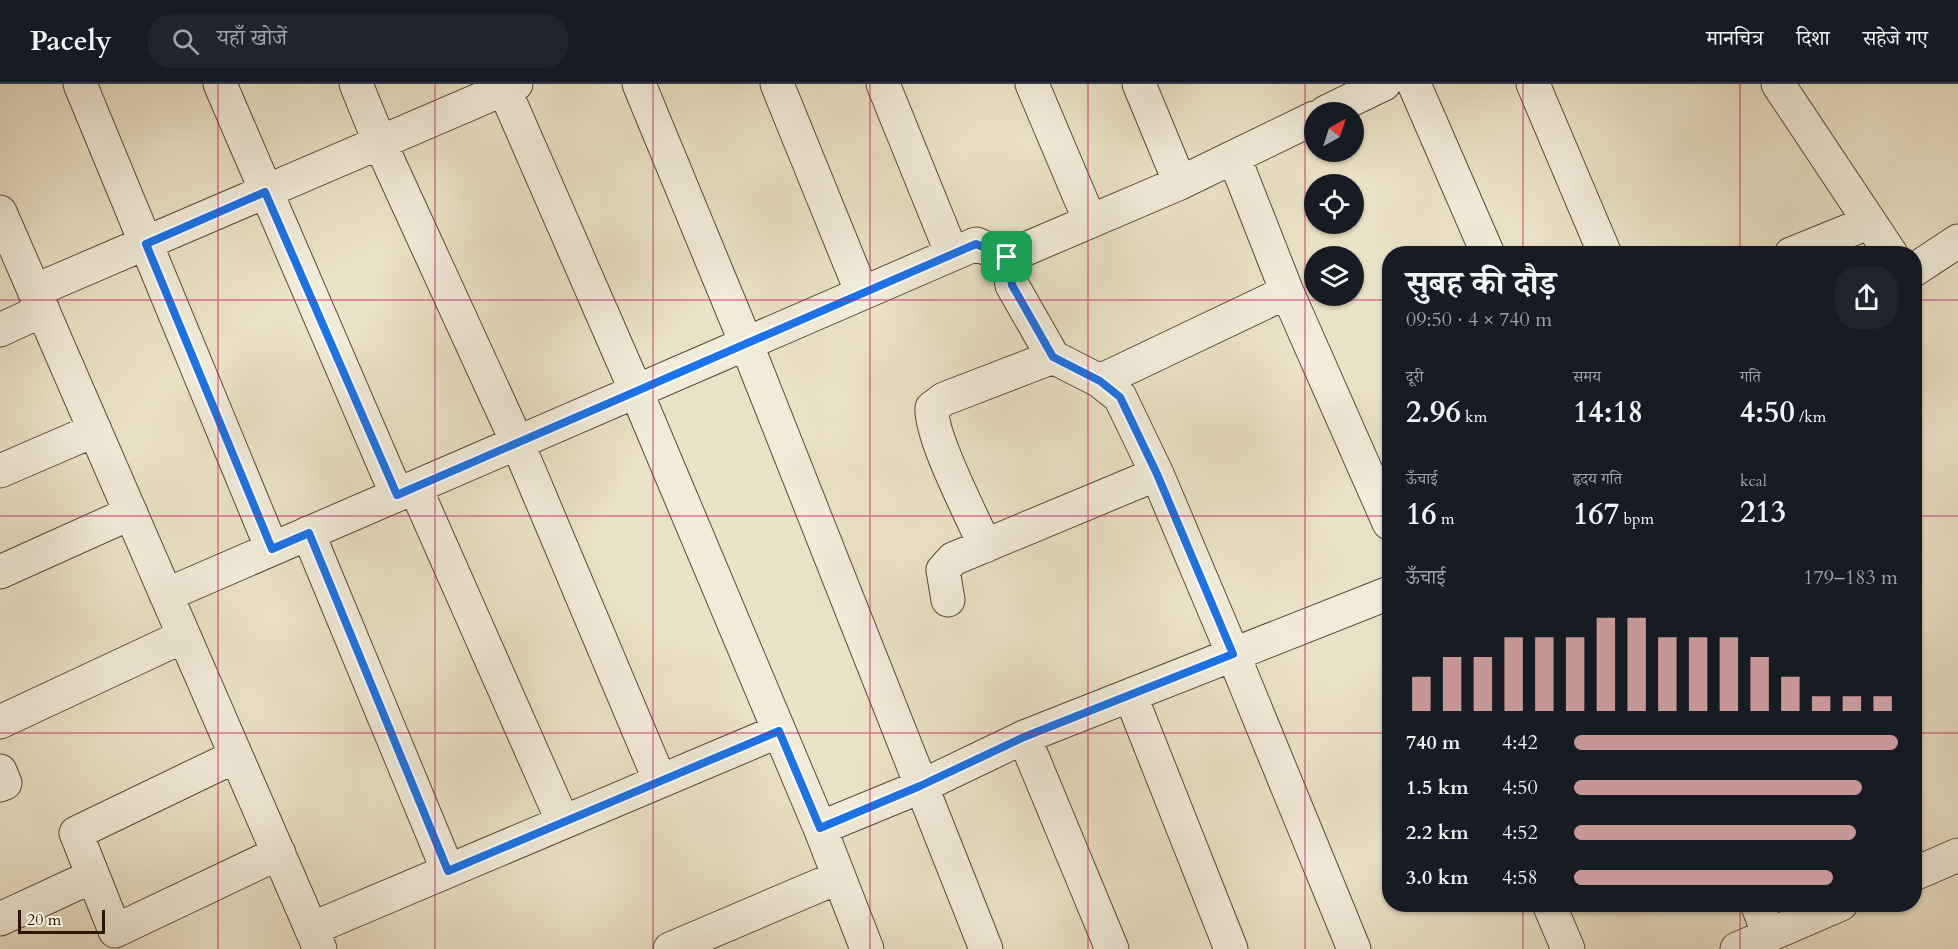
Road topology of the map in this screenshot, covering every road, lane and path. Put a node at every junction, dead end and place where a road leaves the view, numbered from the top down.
1 (80, 84) edge
2 (220, 84) edge
3 (356, 84) edge
4 (639, 84) edge
5 (777, 84) edge
6 (883, 84) edge
7 (1032, 84) edge
8 (1139, 84) edge
9 (1414, 84) edge
10 (1533, 84) edge
11 (1778, 84) edge
12 (507, 86) edge
13 (1363, 89) edge
14 (1342, 102) edge
15 (1304, 123) edge
16 (380, 142) junction
17 (1234, 157) junction
18 (1180, 183) junction
19 (265, 192) junction
20 (0, 212) edge
21 (1090, 221) junction
22 (1870, 222) junction
23 (1958, 241) edge
24 (146, 244) junction
25 (1485, 246) edge
26 (1602, 246) edge
27 (1811, 246) edge
28 (1886, 246) edge
29 (952, 254) junction
30 (1007, 257) junction
31 (1922, 265) edge
32 (1287, 291) junction
33 (862, 293) junction
34 (39, 301) junction
35 (0, 330) edge
36 (746, 343) junction
37 (1053, 357) junction
38 (1100, 381) junction
39 (636, 391) junction
40 (95, 430) junction
41 (517, 442) junction
42 (0, 471) edge
43 (1157, 474) junction
44 (406, 491) junction
45 (1382, 507) edge
46 (131, 513) junction
47 (309, 533) junction
48 (985, 546) junction
49 (272, 549) junction
50 (0, 572) edge
51 (166, 595) junction
52 (1382, 596) edge
53 (948, 600) dead end
54 (184, 636) junction
55 (1233, 654) junction
56 (1131, 697) junction
57 (0, 722) edge
58 (779, 731) junction
59 (1024, 737) junction
60 (236, 756) junction
61 (0, 771) edge
62 (660, 781) junction
63 (0, 785) edge
64 (920, 786) junction
65 (563, 822) junction
66 (820, 828) junction
67 (279, 853) junction
68 (1958, 855) edge
69 (448, 871) junction
70 (1922, 871) edge
71 (93, 876) junction
72 (840, 877) junction
73 (1552, 912) edge
74 (1760, 912) edge
75 (1823, 912) edge
76 (0, 919) edge
77 (1769, 935) junction
78 (315, 939) edge
79 (670, 949) edge
80 (867, 949) edge
81 (986, 949) edge
82 (1112, 949) edge
83 (1231, 949) edge
84 (1354, 949) edge
85 (1568, 949) edge
86 (1737, 949) edge

1 - 24 street
2 - 19 street
3 - 16 street
4 - 36 street
5 - 33 street
6 - 29 street
7 - 21 street
8 - 18 street
9 - 25 street
10 - 26 street
11 - 22 street
12 - 16 street
12 - 39 street
13 - 14 street
15 - 17 street
16 - 19 street
16 - 41 street
17 - 18 street
17 - 32 street
18 - 21 street
19 - 24 street
19 - 44 street
20 - 34 street
21 - 30 street
22 - 27 street
22 - 28 street
23 - 31 street
24 - 34 street
24 - 49 street
29 - 30 street
29 - 33 street
30 - 37 street
32 - 38 street
32 - 45 street
33 - 36 street
34 - 35 street
34 - 40 street
36 - 39 street
36 - 64 street
37 - 38 street
37 - 48 street
38 - 43 street
39 - 41 street
39 - 58 street
40 - 42 street
40 - 46 street
41 - 44 street
41 - 62 street
43 - 48 street
43 - 55 street
44 - 47 street
44 - 65 street
46 - 50 street
46 - 51 street
47 - 49 street
47 - 69 street
48 - 53 street
49 - 51 street
51 - 54 street
52 - 55 street
54 - 57 street
54 - 60 street
55 - 56 street
55 - 84 street
56 - 59 street
56 - 83 street
58 - 62 street
58 - 66 street
59 - 64 street
59 - 82 street
60 - 67 street
60 - 71 street
61 - 63 street
62 - 65 street
64 - 66 street
64 - 81 street
65 - 69 street
66 - 72 street
67 - 71 street
67 - 78 street
68 - 70 street
69 - 78 street
71 - 76 street
72 - 79 street
72 - 80 street
73 - 85 street
74 - 77 street
75 - 77 street
77 - 86 street

